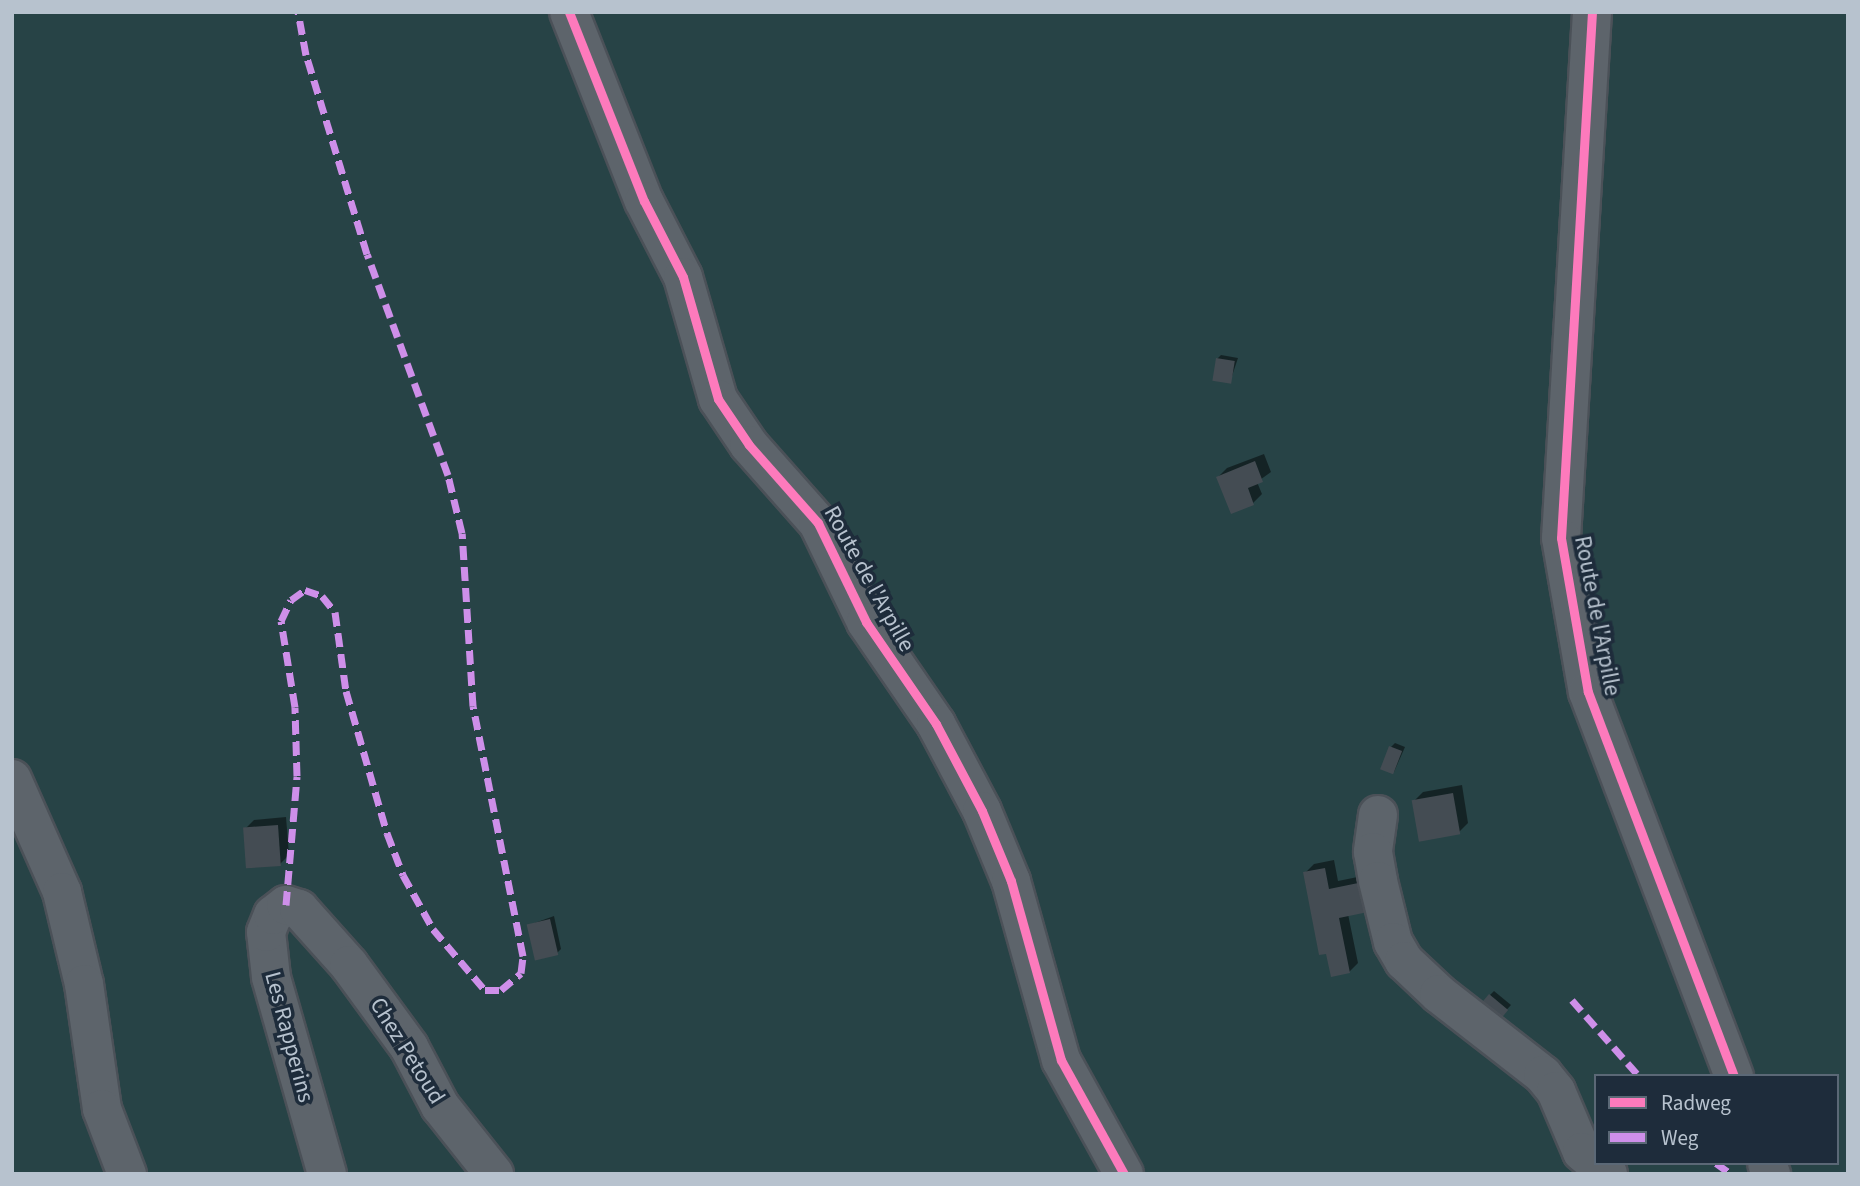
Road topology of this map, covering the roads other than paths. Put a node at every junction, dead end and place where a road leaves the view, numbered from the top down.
1 (569, 12) edge
2 (1592, 12) edge
3 (12, 779) edge
4 (1378, 815) dead end
5 (286, 905) joint
6 (1733, 1074) edge
7 (1594, 1162) edge
8 (127, 1174) edge
9 (327, 1174) edge
10 (494, 1174) edge
11 (1124, 1174) edge

1 - 11 street, Route de l'Arpille
2 - 6 street, Route de l'Arpille
3 - 8 street
4 - 7 street
5 - 9 street, Les Rapperins
5 - 10 street, Chez Petoud

